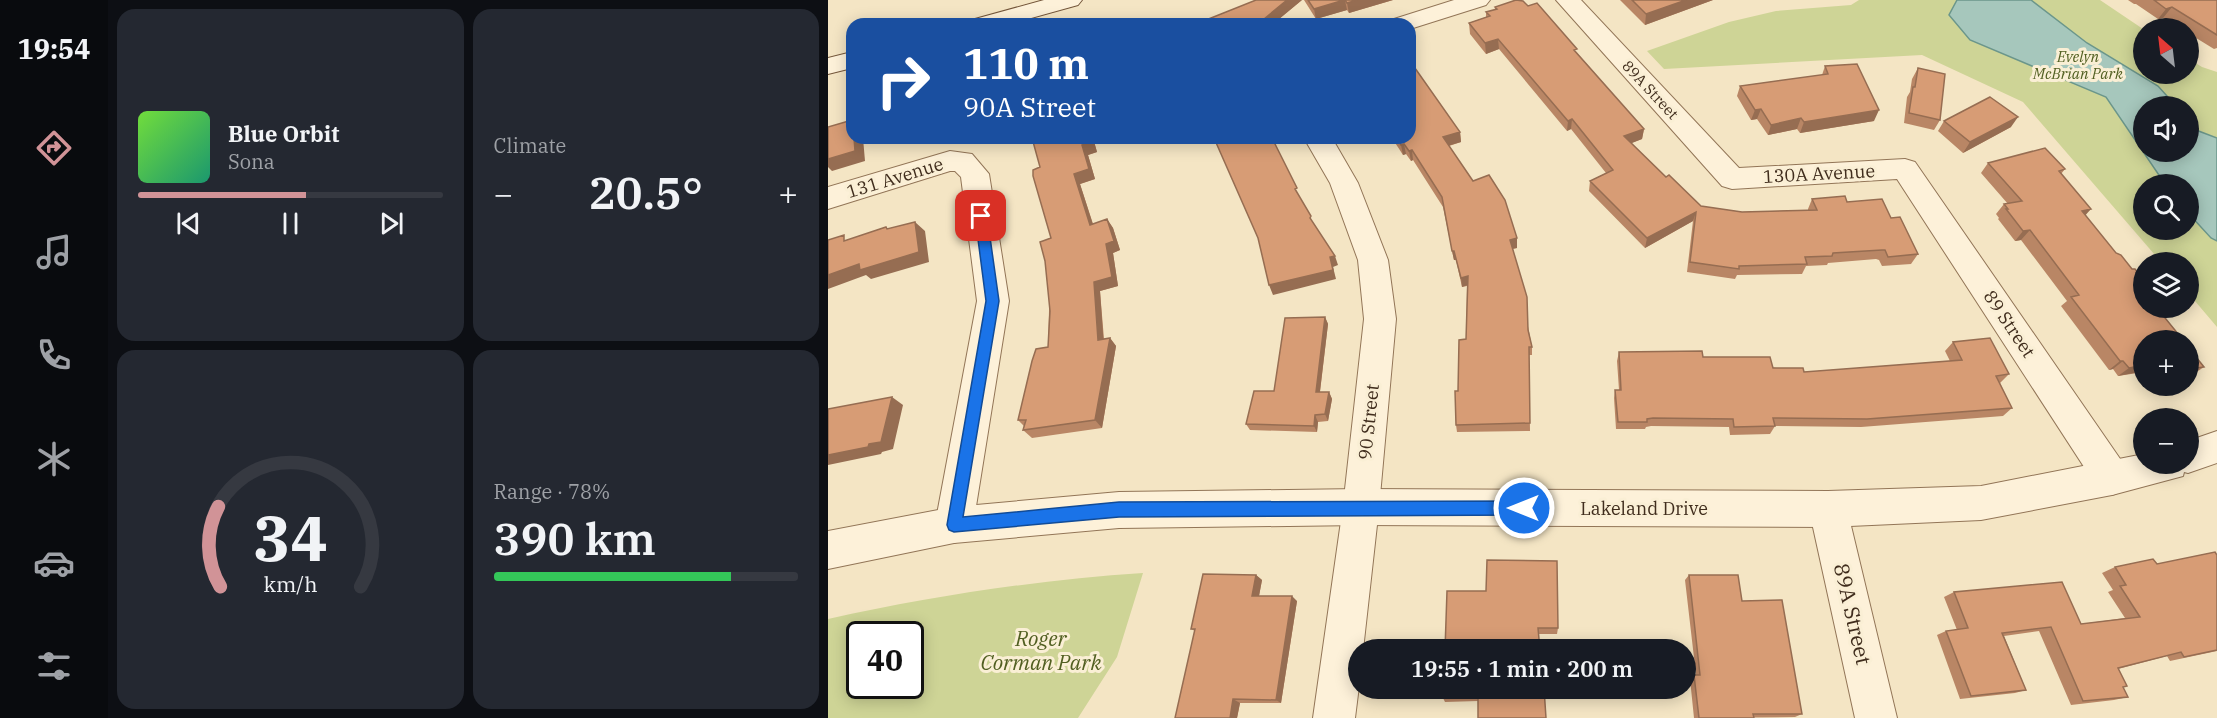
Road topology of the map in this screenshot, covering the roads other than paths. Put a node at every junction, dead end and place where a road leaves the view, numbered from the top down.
1 (1070, 0) edge
2 (1478, 0) edge
3 (1568, 0) edge
4 (1004, 18) edge
5 (1416, 20) edge
6 (846, 62) edge
7 (828, 66) edge
8 (1321, 144) edge
9 (1905, 169) joint
10 (1732, 179) joint
11 (828, 198) edge
12 (2217, 447) edge
13 (2199, 453) edge
14 (2133, 473) edge
15 (2112, 478) junction
16 (1361, 507) junction
17 (1828, 509) junction
18 (954, 525) junction
19 (828, 550) edge
20 (1334, 718) edge
21 (1876, 718) edge

1 - 4 street
2 - 5 street
3 - 10 street, 89A Street
6 - 7 street
8 - 16 street, 90 Street
9 - 10 street, 130A Avenue
9 - 15 street, 89 Street
11 - 18 street, 131 Avenue
12 - 13 street
14 - 15 street, Lakeland Drive
15 - 17 street, Lakeland Drive
16 - 17 street, Lakeland Drive
16 - 18 street, Lakeland Drive
16 - 20 street, 90 Street
17 - 21 street, 89A Street
18 - 19 street, Lakeland Drive

